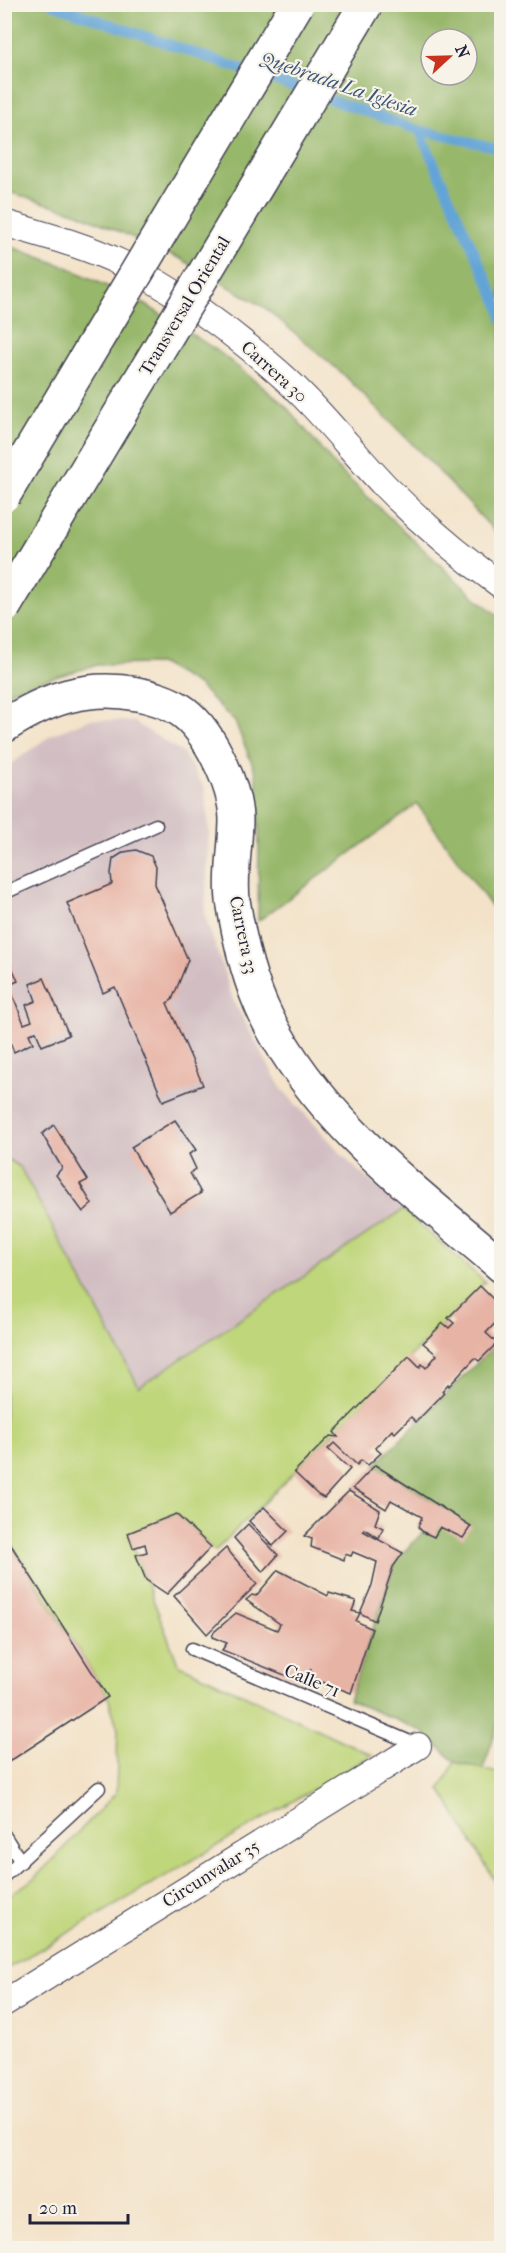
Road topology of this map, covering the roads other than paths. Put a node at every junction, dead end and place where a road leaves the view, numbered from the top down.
1 (297, 4) edge
2 (366, 4) edge
3 (4, 223) edge
4 (4, 495) edge
5 (501, 586) edge
6 (4, 607) edge
7 (4, 726) edge
8 (156, 825) dead end
9 (4, 892) edge
10 (501, 1266) edge
11 (192, 1649) dead end
12 (418, 1746) joint
13 (99, 1788) dead end
14 (4, 1835) edge
15 (21, 1862) junction
16 (4, 1876) edge
17 (4, 2003) edge

1 - 4 main road, bridge
2 - 6 main road, Transversal Oriental, bridge
3 - 5 street, Carrera 30
7 - 10 main road, Carrera 33
8 - 9 lane
11 - 12 lane, Calle 71
12 - 17 street, Circunvalar 35
13 - 15 lane
14 - 15 lane
15 - 16 lane

